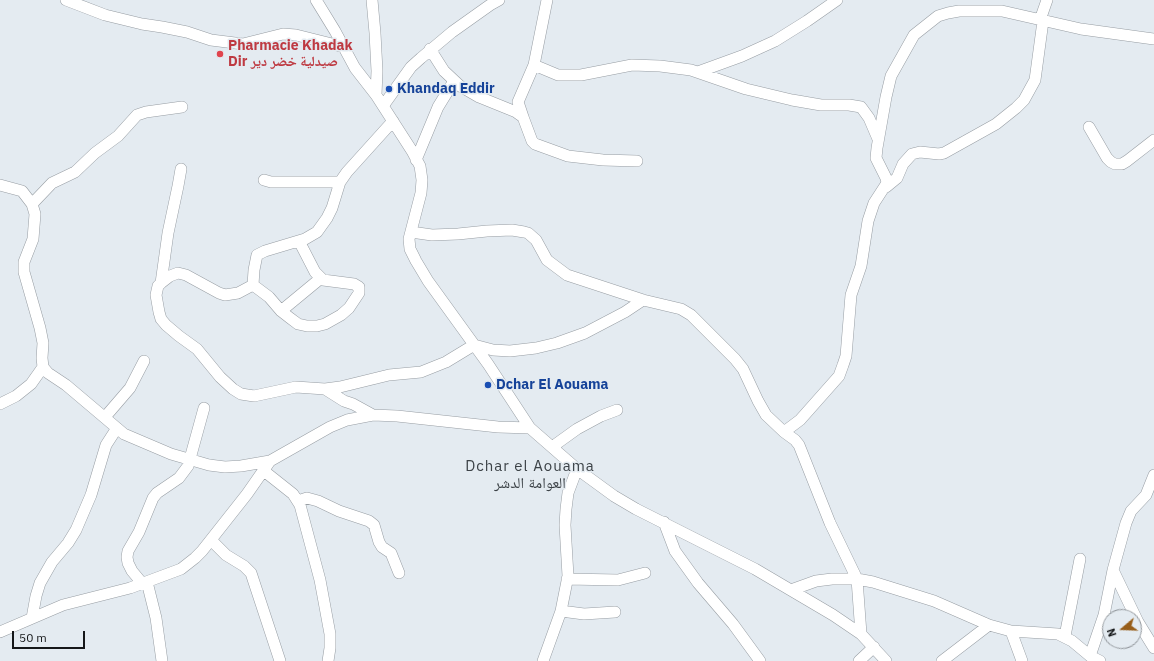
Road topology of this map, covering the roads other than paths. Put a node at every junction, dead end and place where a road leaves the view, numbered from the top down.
1 (66, 0) edge
2 (316, 0) edge
3 (372, 0) edge
4 (500, 0) edge
5 (547, 0) edge
6 (837, 0) edge
7 (1047, 0) edge
8 (1042, 20) junction
9 (1154, 39) edge
10 (344, 47) junction
11 (430, 49) junction
12 (534, 65) junction
13 (698, 72) junction
14 (454, 81) junction
15 (376, 95) junction
16 (383, 106) junction
17 (182, 107) dead end
18 (523, 117) junction
19 (393, 122) junction
20 (1089, 127) dead end
21 (878, 140) junction
22 (1154, 140) edge
23 (416, 160) junction
24 (637, 161) dead end
25 (181, 169) dead end
26 (264, 180) dead end
27 (340, 182) junction
28 (0, 185) edge
29 (886, 187) junction
30 (32, 204) junction
31 (411, 232) junction
32 (299, 241) junction
33 (321, 278) junction
34 (161, 283) junction
35 (254, 285) junction
36 (643, 300) junction
37 (281, 311) junction
38 (474, 345) junction
39 (144, 361) dead end
40 (44, 367) junction
41 (325, 389) junction
42 (0, 404) edge
43 (204, 408) dead end
44 (617, 410) dead end
45 (373, 415) junction
46 (105, 417) junction
47 (117, 428) junction
48 (530, 428) junction
49 (784, 432) junction
50 (552, 447) junction
51 (191, 460) junction
52 (270, 461) junction
53 (577, 469) junction
54 (264, 471) junction
55 (1154, 475) edge
56 (298, 501) junction
57 (664, 522) junction
58 (211, 540) junction
59 (1080, 559) dead end
60 (1113, 570) junction
61 (399, 573) dead end
62 (645, 573) dead end
63 (567, 579) junction
64 (857, 579) junction
65 (145, 582) junction
66 (791, 590) junction
67 (561, 611) junction
68 (615, 612) dead end
69 (32, 618) junction
70 (989, 625) junction
71 (1011, 631) junction
72 (0, 632) edge
73 (861, 634) junction
74 (1065, 636) junction
75 (874, 647) junction
76 (1154, 648) edge
77 (1095, 658) edge
78 (162, 661) edge
79 (280, 661) edge
80 (328, 661) edge
81 (543, 661) edge
82 (760, 661) edge
83 (859, 661) edge
84 (886, 661) edge
85 (942, 661) edge
86 (1022, 661) edge

1 - 10 street
2 - 10 street
3 - 15 street
4 - 11 street
5 - 12 street
6 - 13 street
7 - 8 street
8 - 9 street
8 - 21 street
8 - 29 street
10 - 15 street
11 - 14 street
11 - 16 street
12 - 13 street
12 - 18 street
13 - 21 street
14 - 18 street
14 - 23 street
15 - 16 street
16 - 19 street
17 - 30 street
18 - 24 street
19 - 23 street
19 - 27 street
20 - 22 street
21 - 29 street
23 - 31 street
25 - 34 street
26 - 27 street
27 - 32 street
28 - 30 street
29 - 49 street
30 - 40 street
31 - 36 street
31 - 38 street
32 - 33 street
32 - 35 street
33 - 37 street
33 - 37 street
34 - 35 street
34 - 41 street
35 - 37 street
36 - 38 street
36 - 49 street
38 - 41 street
38 - 48 street
39 - 46 street
40 - 42 street
40 - 46 street
41 - 45 street
43 - 51 street
44 - 50 street
45 - 48 street
45 - 52 street
46 - 47 street
47 - 51 street
47 - 69 street
48 - 50 street
49 - 64 street
50 - 53 street
51 - 52 street
51 - 65 street
52 - 54 street
53 - 57 street
53 - 63 street
54 - 56 street
54 - 58 street
55 - 60 street
56 - 61 street
56 - 80 street
57 - 66 street
57 - 82 street
58 - 65 street
58 - 79 street
59 - 74 street
60 - 76 street
60 - 77 street
62 - 63 street
63 - 67 street
64 - 66 street
64 - 70 street
64 - 73 street
65 - 69 street
65 - 78 street
66 - 73 street
67 - 68 street
67 - 81 street
69 - 72 street
70 - 71 street
70 - 85 street
71 - 74 street
71 - 86 street
73 - 75 street
74 - 77 street
75 - 83 street
75 - 84 street

